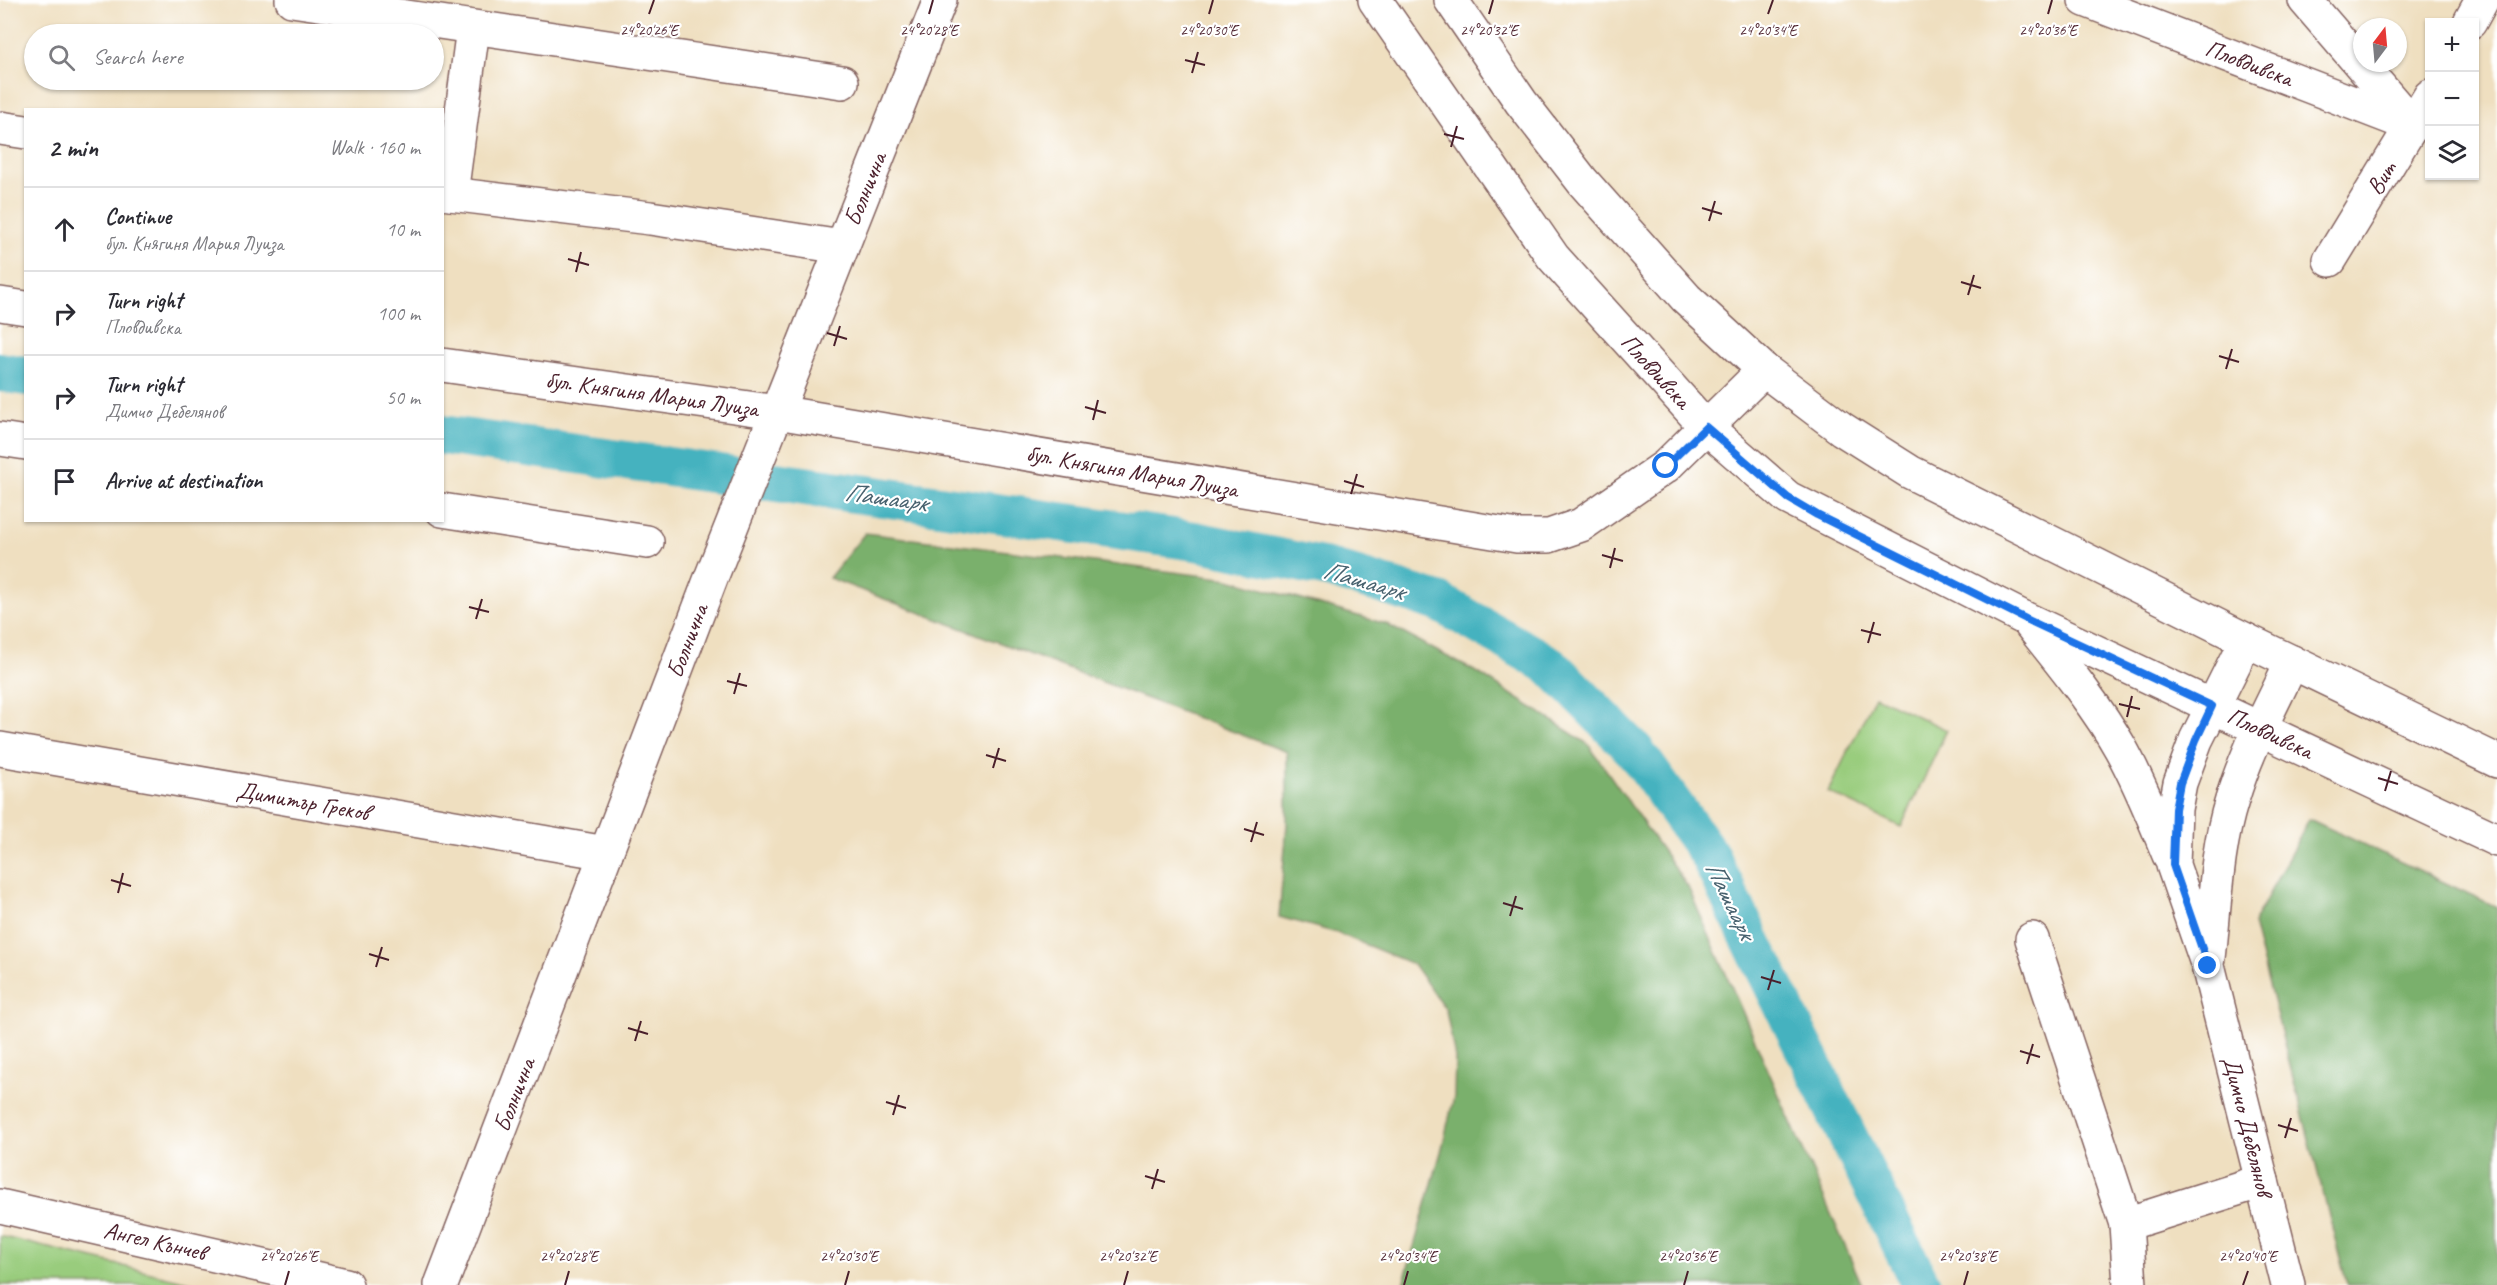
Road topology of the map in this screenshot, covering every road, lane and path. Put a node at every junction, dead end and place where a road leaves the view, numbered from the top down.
1 (292, 0) edge
2 (940, 0) edge
3 (1375, 0) edge
4 (1451, 0) edge
5 (2085, 0) edge
6 (2305, 0) edge
7 (2482, 0) edge
8 (2472, 18) edge
9 (472, 28) junction
10 (842, 81) dead end
11 (2425, 105) edge
12 (2413, 126) junction
13 (0, 128) edge
14 (24, 132) edge
15 (447, 194) edge
16 (842, 247) junction
17 (2330, 260) dead end
18 (0, 304) edge
19 (24, 308) edge
20 (444, 366) edge
21 (1764, 370) junction
22 (777, 412) junction
23 (1706, 427) junction
24 (0, 439) edge
25 (24, 443) edge
26 (444, 510) edge
27 (647, 542) dead end
28 (2026, 619) junction
29 (2246, 640) junction
30 (2292, 662) junction
31 (2212, 706) junction
32 (2261, 728) junction
33 (0, 749) edge
34 (2497, 761) edge
35 (2497, 840) edge
36 (606, 853) junction
37 (2173, 865) junction
38 (2032, 939) dead end
39 (2208, 966) junction
40 (2262, 1181) junction
41 (0, 1206) edge
42 (2126, 1224) junction
43 (346, 1285) edge
44 (441, 1285) edge
45 (2130, 1285) edge
46 (2289, 1285) edge

1 - 9 street
2 - 16 street, Болнична
3 - 23 street, Пловдивска
4 - 21 street
5 - 12 street, Пловдивска
6 - 12 street
7 - 8 street
9 - 10 street
9 - 15 street
11 - 12 street, Вит
12 - 17 street, Вит
13 - 14 street
15 - 16 street
16 - 22 street, Болнична
18 - 19 street
20 - 22 street, бул. Княгиня Мария Луиза
21 - 23 street, бул. Княгиня Мария Луиза
21 - 29 street
22 - 23 street, бул. Княгиня Мария Луиза
22 - 36 street, Болнична
23 - 28 street, Пловдивска
24 - 25 street
26 - 27 street
28 - 31 street, Пловдивска
28 - 37 street
29 - 30 street
29 - 31 street, Димчо Дебелянов
30 - 32 street, Димчо Дебелянов
30 - 34 street
31 - 32 street, Пловдивска
31 - 37 street, Димчо Дебелянов
32 - 35 street, Пловдивска
32 - 39 street, Димчо Дебелянов
33 - 36 street, Димитър Греков
36 - 44 street, Болнична
37 - 39 street, Димчо Дебелянов
38 - 42 street
39 - 40 street, Димчо Дебелянов
40 - 42 street
40 - 46 street, Димчо Дебелянов
41 - 43 street, Ангел Кънчев
42 - 45 street

